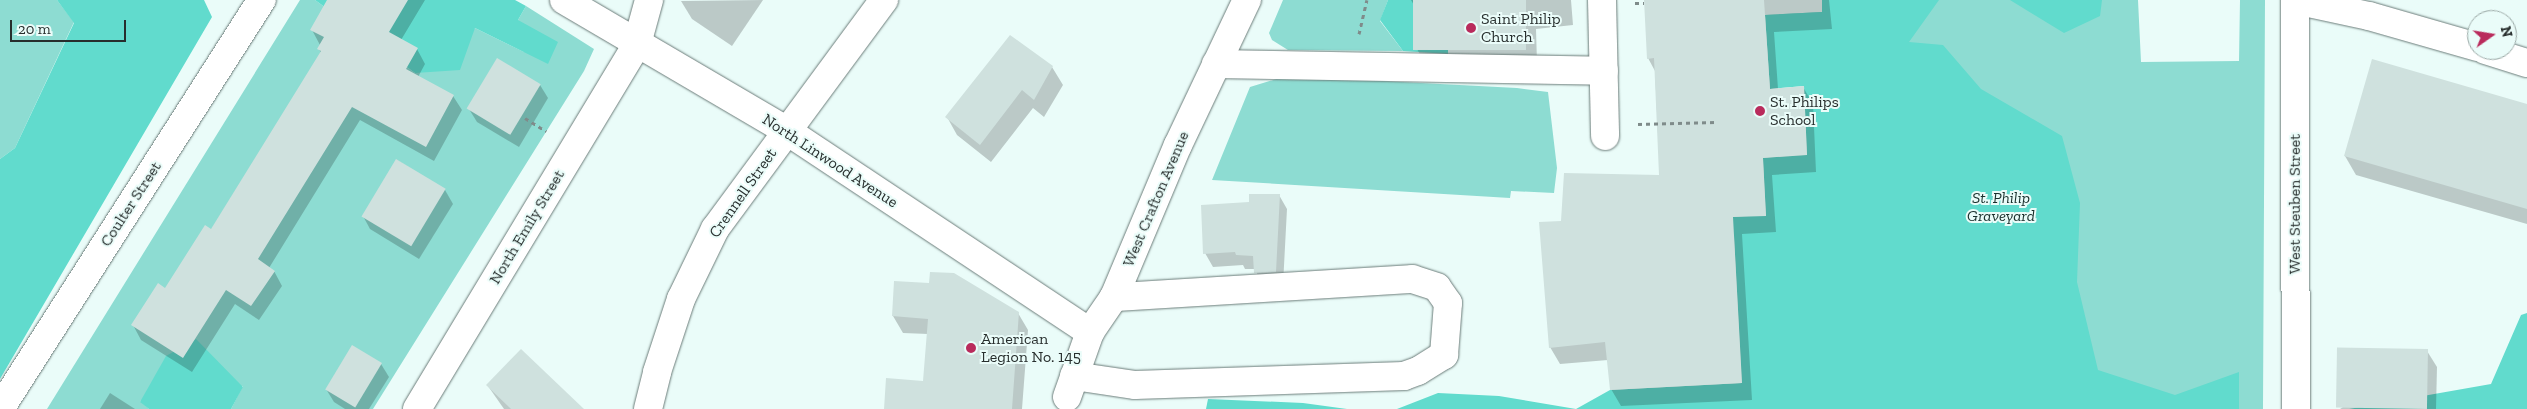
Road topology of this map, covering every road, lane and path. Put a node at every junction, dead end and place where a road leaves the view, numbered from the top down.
1 (262, 0) edge
2 (564, 0) edge
3 (649, 0) edge
4 (884, 0) edge
5 (1246, 0) edge
6 (1602, 0) edge
7 (2295, 0) edge
8 (637, 44) junction
9 (2467, 45) edge
10 (1216, 64) junction
11 (1604, 71) junction
12 (525, 118) dead end
13 (1716, 122) dead end
14 (1605, 130) joint
15 (787, 131) junction
16 (552, 135) dead end
17 (1114, 297) junction
18 (1090, 332) junction
19 (0, 409) edge
20 (417, 409) edge
21 (648, 409) edge
22 (2296, 409) edge

1 - 19 street, Coulter Street
2 - 8 street, North Linwood Avenue
3 - 8 street, North Emily Street
4 - 15 street, Crennell Street
5 - 10 street, West Crafton Avenue
6 - 11 street
7 - 9 street
7 - 22 street, West Steuben Street
8 - 15 street, North Linwood Avenue
8 - 20 street, North Emily Street
10 - 11 street
10 - 17 street, West Crafton Avenue
11 - 14 street
12 - 16 path
13 - 14 path
15 - 18 street, North Linwood Avenue
15 - 21 street, Crennell Street
17 - 18 street, West Crafton Avenue
17 - 18 street, West Crafton Avenue

